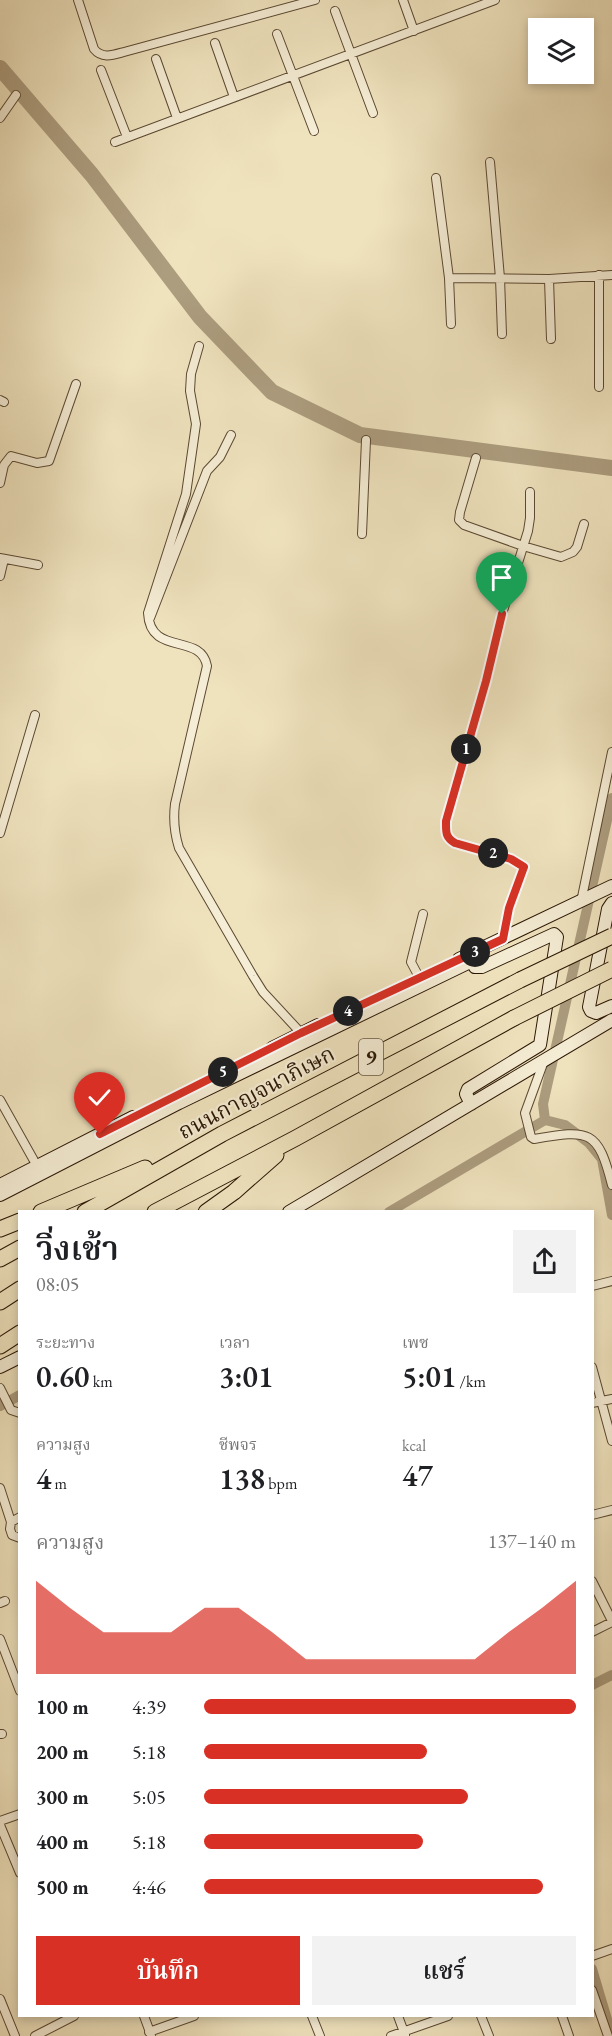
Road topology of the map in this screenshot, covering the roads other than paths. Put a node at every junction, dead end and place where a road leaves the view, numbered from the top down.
1 (78, 0) edge
2 (315, 0) edge
3 (403, 0) edge
4 (495, 0) edge
5 (481, 2) edge
6 (334, 11) dead end
7 (414, 31) junction
8 (277, 34) dead end
9 (215, 43) dead end
10 (351, 54) junction
11 (156, 59) dead end
12 (101, 70) dead end
13 (294, 76) junction
14 (16, 95) dead end
15 (234, 97) junction
16 (373, 112) dead end
17 (0, 118) edge
18 (177, 118) junction
19 (314, 131) dead end
20 (127, 137) junction
21 (115, 142) dead end
22 (490, 162) dead end
23 (436, 178) dead end
24 (612, 274) edge
25 (598, 275) junction
26 (449, 278) junction
27 (500, 278) junction
28 (549, 279) junction
29 (452, 324) dead end
30 (502, 334) dead end
31 (551, 339) dead end
32 (200, 346) dead end
33 (76, 384) dead end
34 (599, 387) dead end
35 (231, 435) dead end
36 (366, 440) dead end
37 (476, 458) dead end
38 (0, 483) edge
39 (530, 492) dead end
40 (584, 524) dead end
41 (362, 534) dead end
42 (523, 546) junction
43 (171, 554) junction
44 (2, 558) edge
45 (38, 565) dead end
46 (0, 576) edge
47 (35, 715) dead end
48 (612, 752) edge
49 (0, 833) edge
50 (611, 892) edge
51 (581, 905) junction
52 (423, 914) dead end
53 (612, 936) edge
54 (503, 939) junction
55 (472, 961) junction
56 (612, 969) edge
57 (419, 977) junction
58 (612, 1006) edge
59 (608, 1022) edge
60 (301, 1033) junction
61 (545, 1060) junction
62 (0, 1100) edge
63 (471, 1104) junction
64 (222, 1134) junction
65 (296, 1138) junction
66 (37, 1166) junction
67 (0, 1185) edge
68 (612, 1185) edge
69 (0, 1195) edge
70 (46, 1210) edge
71 (89, 1210) edge
72 (159, 1210) edge
73 (209, 1210) edge
74 (292, 1210) edge
75 (18, 1222) edge
76 (0, 1229) edge
77 (18, 1249) edge
78 (0, 1259) edge
79 (612, 1281) edge
80 (594, 1286) edge
81 (18, 1290) edge
82 (0, 1302) edge
83 (18, 1334) edge
84 (0, 1346) edge
85 (18, 1357) edge
86 (0, 1367) edge
87 (594, 1381) edge
88 (0, 1389) edge
89 (612, 1399) edge
90 (597, 1402) edge
91 (15, 1411) edge
92 (612, 1441) edge
93 (0, 1488) edge
94 (612, 1510) edge
95 (594, 1514) edge
96 (15, 1520) edge
97 (18, 1539) edge
98 (594, 1585) edge
99 (612, 1622) edge
100 (594, 1631) edge
101 (0, 1639) edge
102 (2, 1649) edge
103 (18, 1686) edge
104 (18, 1815) edge
105 (0, 1823) edge
106 (18, 1868) edge
107 (612, 1949) edge
108 (596, 1955) edge
109 (594, 1996) edge
110 (0, 1999) edge
111 (73, 2017) edge
112 (144, 2017) edge
113 (192, 2017) edge
114 (312, 2017) edge
115 (398, 2017) edge
116 (446, 2017) edge
117 (481, 2017) edge
118 (562, 2017) edge
119 (49, 2033) edge
120 (151, 2034) edge
121 (404, 2034) edge
122 (15, 2036) edge
123 (34, 2036) edge
124 (320, 2036) edge
125 (391, 2036) edge
126 (489, 2036) edge
127 (569, 2036) edge
128 (608, 2036) edge

1 - 2 street
3 - 7 street
4 - 5 street
5 - 7 street
6 - 10 street
7 - 10 street
8 - 13 street
9 - 15 street
10 - 13 street
10 - 16 street
11 - 18 street
12 - 20 street
13 - 15 street
13 - 19 street
14 - 17 street
15 - 18 street
18 - 20 street
20 - 21 street
22 - 27 street
23 - 26 street
24 - 25 street
25 - 28 street
25 - 34 street
26 - 27 street
26 - 29 street
27 - 28 street
27 - 30 street
28 - 31 street
32 - 43 street
33 - 38 street
35 - 43 street
36 - 41 street
37 - 42 street
39 - 42 street
40 - 42 street
42 - 54 street
43 - 60 street
44 - 45 street
44 - 46 street
47 - 49 street
48 - 51 street
50 - 51 main road
50 - 58 main road
51 - 54 main road
51 - 55 main road
52 - 57 street
53 - 64 highway, ถนนกาญจนาภิเษก / 9, bridge
54 - 57 main road
55 - 63 main road
55 - 69 main road
56 - 65 highway, 9, bridge
57 - 60 main road
59 - 61 main road
60 - 66 main road
61 - 63 main road
61 - 68 street
62 - 66 street
63 - 74 main road
64 - 70 highway
64 - 71 highway, ถนนกาญจนาภิเษก / 9
65 - 72 highway, 9
65 - 73 highway
66 - 67 main road
75 - 76 highway
77 - 78 highway
79 - 80 street
81 - 82 highway
83 - 84 highway
85 - 86 main road
87 - 90 street
88 - 91 street
89 - 90 street
90 - 92 street
93 - 96 street
94 - 95 street
96 - 97 street
98 - 99 street
99 - 100 street
101 - 102 street
102 - 103 street
104 - 105 street
105 - 106 street
107 - 108 street
109 - 128 street
110 - 122 street
111 - 119 street
112 - 120 street
113 - 120 street
114 - 124 street
115 - 121 street
116 - 121 street
117 - 126 street
118 - 127 street
119 - 123 street
121 - 125 street

